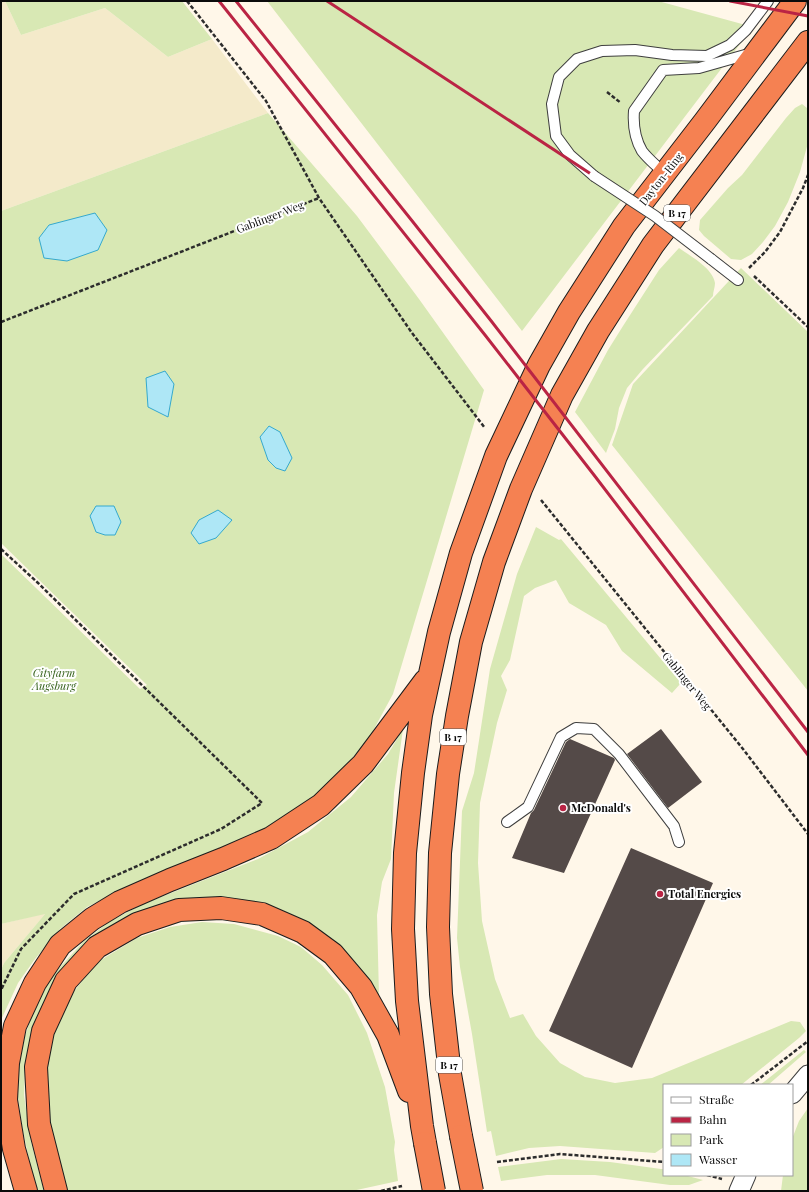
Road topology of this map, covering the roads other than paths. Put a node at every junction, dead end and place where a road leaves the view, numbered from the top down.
1 (768, 1) edge
2 (795, 1) edge
3 (808, 42) edge
4 (758, 51) junction
5 (665, 174) junction
6 (738, 280) dead end
7 (429, 675) junction
8 (507, 822) dead end
9 (679, 842) dead end
10 (808, 1075) edge
11 (793, 1093) edge
12 (423, 1134) junction
13 (746, 1176) edge
14 (26, 1191) edge
15 (56, 1191) edge
16 (434, 1191) edge
17 (472, 1191) edge
18 (739, 1191) edge

1 - 6 lane, bridge
2 - 4 highway, Dayton-Ring
3 - 17 highway, B 17, bridge
4 - 5 highway, Dayton-Ring
4 - 5 lane
5 - 7 highway, Dayton-Ring
7 - 12 highway, Dayton-Ring
7 - 14 highway
8 - 9 lane
10 - 11 street
12 - 15 highway
12 - 16 highway, bridge
13 - 18 street

